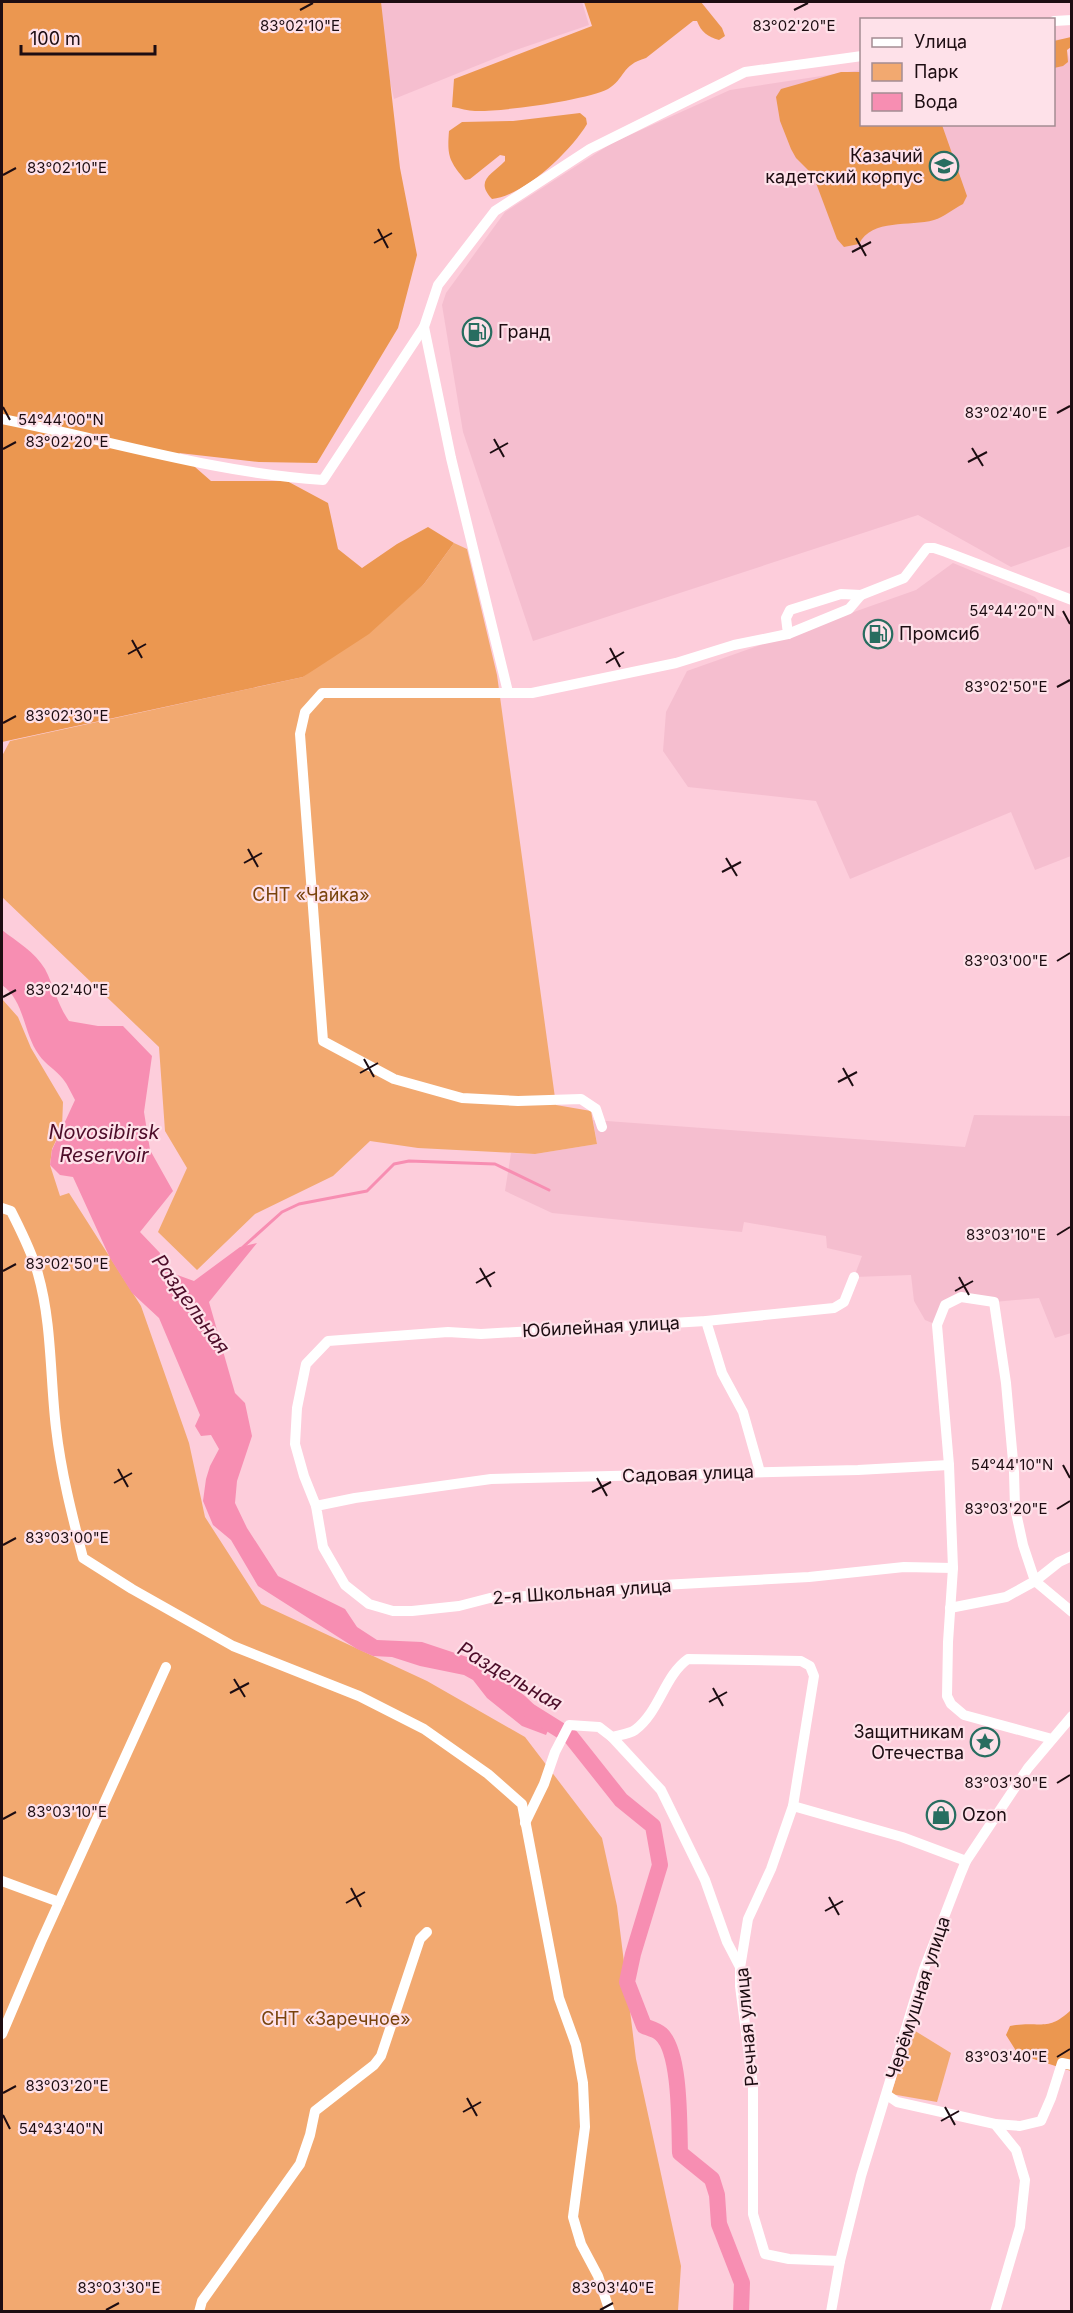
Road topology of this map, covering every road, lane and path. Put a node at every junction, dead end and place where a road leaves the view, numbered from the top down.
1 (1071, 20) edge
2 (1055, 21) edge
3 (860, 56) edge
4 (424, 327) junction
5 (2, 419) edge
6 (861, 595) junction
7 (1071, 600) edge
8 (788, 634) junction
9 (508, 692) junction
10 (602, 1127) dead end
11 (2, 1208) edge
12 (854, 1277) dead end
13 (706, 1322) junction
14 (328, 1341) joint
15 (949, 1465) junction
16 (760, 1472) junction
17 (316, 1506) junction
18 (1071, 1556) edge
19 (953, 1568) junction
20 (1035, 1581) junction
21 (950, 1608) junction
22 (1071, 1612) edge
23 (166, 1667) dead end
24 (1071, 1716) edge
25 (612, 1737) junction
26 (1052, 1739) junction
27 (794, 1806) junction
28 (525, 1823) junction
29 (966, 1861) junction
30 (2, 1881) edge
31 (59, 1902) junction
32 (428, 1932) dead end
33 (740, 1968) junction
34 (2, 2034) edge
35 (1071, 2065) edge
36 (887, 2095) junction
37 (995, 2124) junction
38 (840, 2261) junction
39 (199, 2312) edge
40 (610, 2312) edge
41 (831, 2312) edge
42 (995, 2312) edge

1 - 2 street
3 - 4 street
4 - 5 street
4 - 9 street
6 - 7 street
6 - 8 street
6 - 8 street
8 - 9 street
9 - 10 street
11 - 28 street
12 - 13 street, Юбилейная улица
13 - 14 street, Юбилейная улица
13 - 16 street
14 - 17 street, 2-я Школьная улица
15 - 16 street, Садовая улица
15 - 19 street
15 - 20 street
16 - 17 street, Садовая улица
17 - 19 street, 2-я Школьная улица
18 - 20 street
19 - 21 street
20 - 21 street
20 - 22 street
21 - 26 street
23 - 31 street
24 - 26 street, Черёмушная улица
25 - 27 street, Речная улица
25 - 28 street
25 - 33 street
26 - 29 street, Черёмушная улица
27 - 29 street
27 - 33 street, Речная улица
28 - 40 street
29 - 36 street, Черёмушная улица
30 - 31 street
31 - 34 street
32 - 39 street
33 - 38 street, Речная улица
35 - 37 street
36 - 37 street
36 - 38 street, Черёмушная улица
37 - 42 street
38 - 41 street, Черёмушная улица

